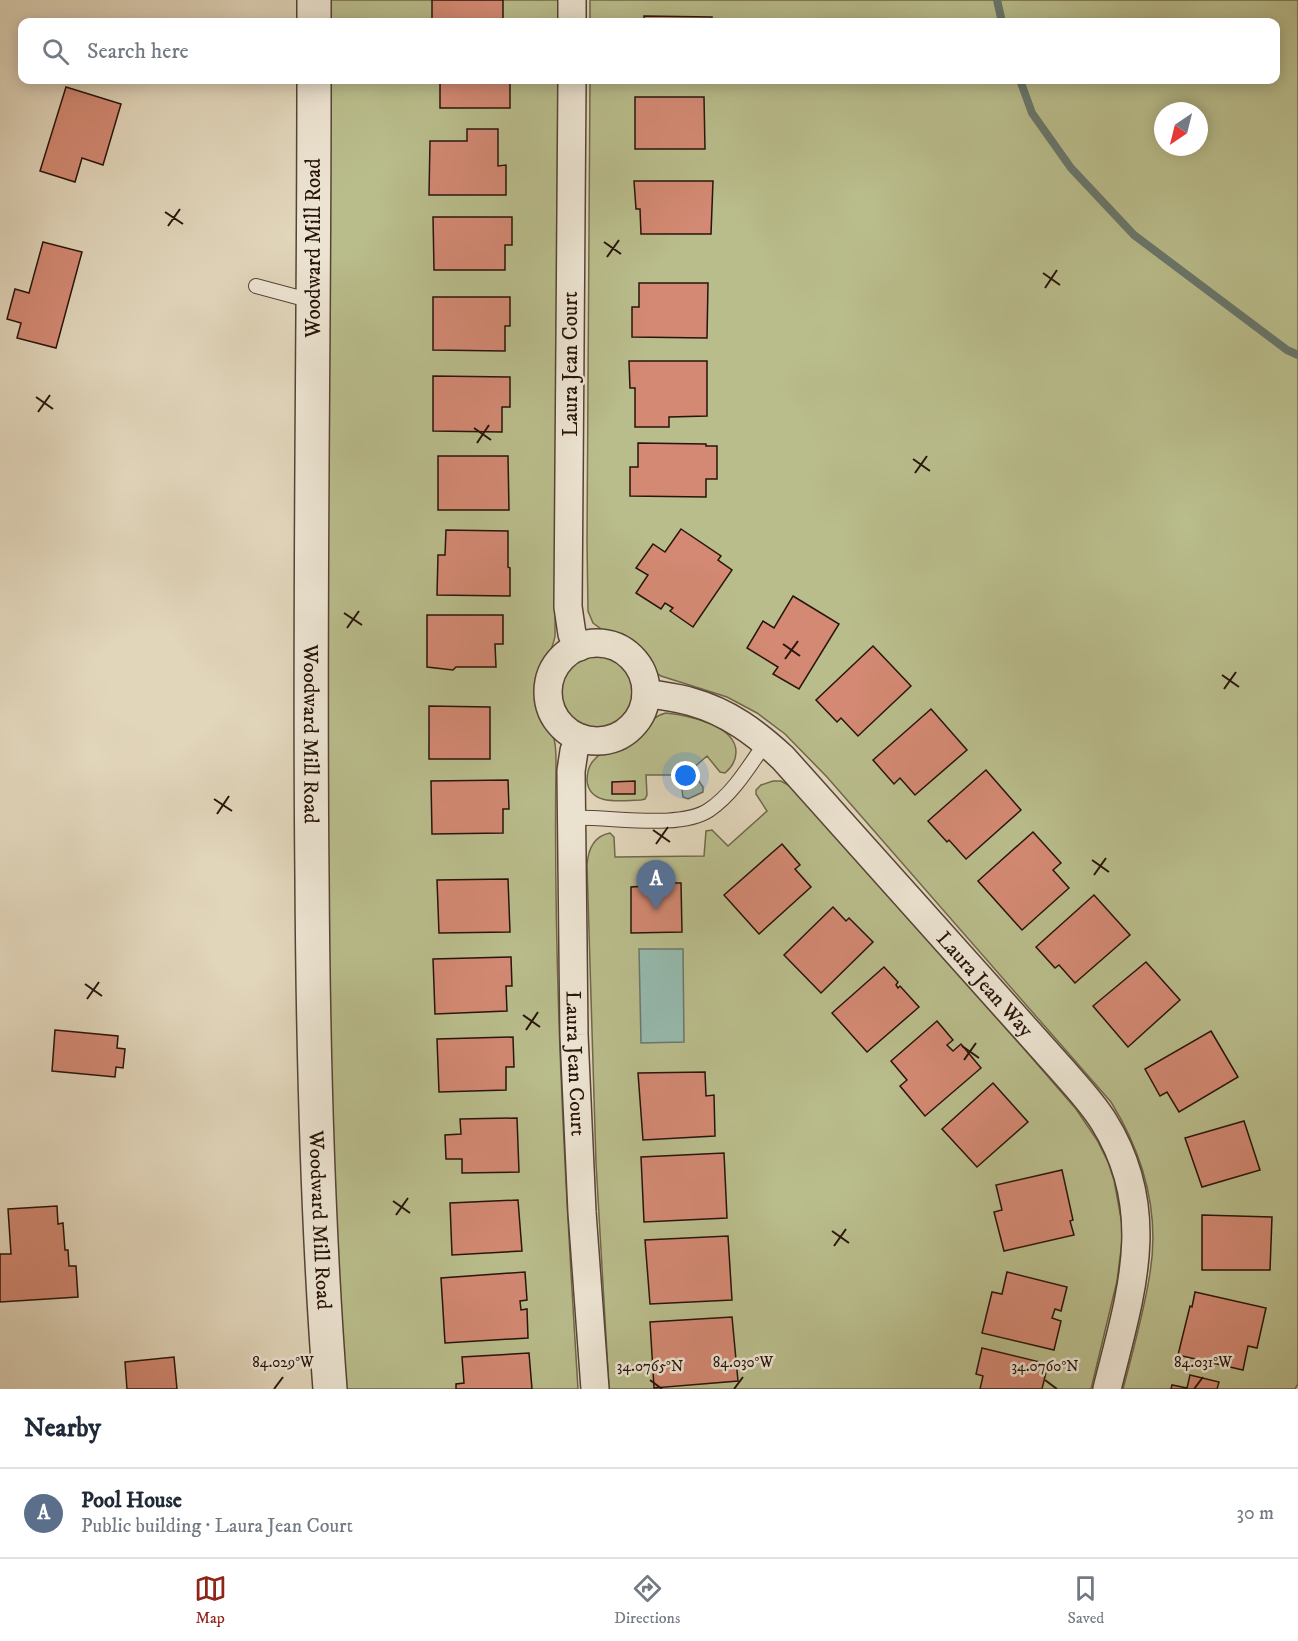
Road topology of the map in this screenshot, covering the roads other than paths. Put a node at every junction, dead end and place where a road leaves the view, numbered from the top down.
1 (314, 0) edge
2 (572, 0) edge
3 (314, 18) edge
4 (572, 18) edge
5 (314, 84) edge
6 (572, 84) edge
7 (256, 286) dead end
8 (312, 301) junction
9 (579, 647) junction
10 (646, 693) junction
11 (580, 738) junction
12 (766, 742) junction
13 (571, 818) junction
14 (330, 1389) edge
15 (595, 1389) edge
16 (1107, 1389) edge

1 - 3 street
2 - 4 street
5 - 8 street, Woodward Mill Road
6 - 9 street, Laura Jean Court
7 - 8 lane
8 - 14 street, Woodward Mill Road
9 - 10 street
9 - 11 street
10 - 11 street
10 - 12 street, Laura Jean Way
11 - 13 street, Laura Jean Court
12 - 13 lane
12 - 16 street, Laura Jean Way
13 - 15 street, Laura Jean Court

